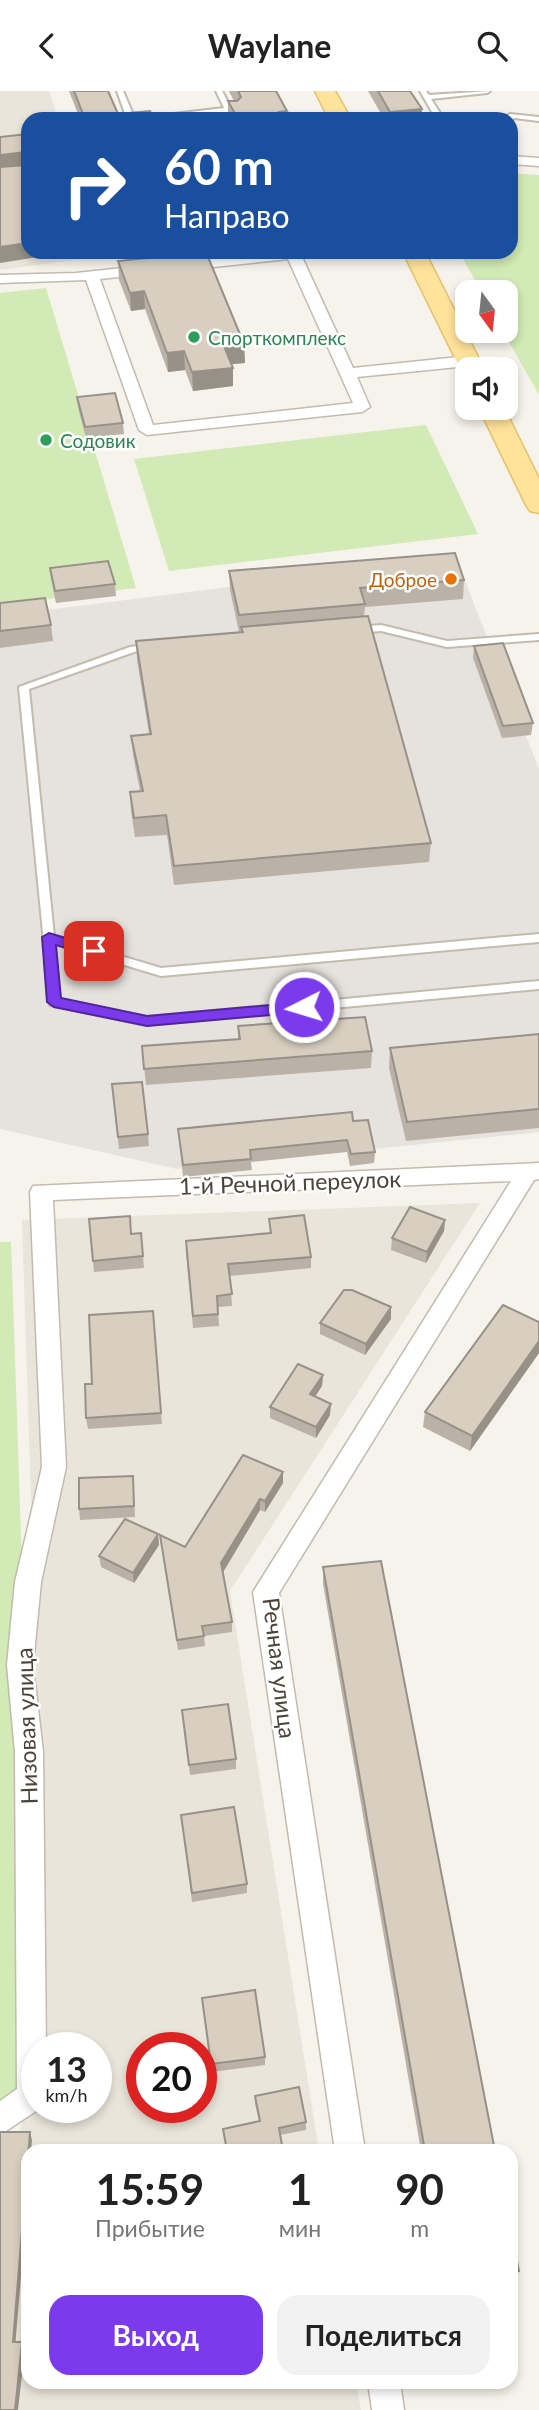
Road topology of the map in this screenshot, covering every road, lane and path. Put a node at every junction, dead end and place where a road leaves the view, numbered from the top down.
1 (120, 91) edge
2 (219, 91) edge
3 (325, 91) edge
4 (487, 91) edge
5 (425, 94) edge
6 (229, 110) joint
7 (128, 112) edge
8 (211, 112) edge
9 (336, 112) edge
10 (436, 112) edge
11 (518, 117) edge
12 (539, 119) edge
13 (518, 160) edge
14 (539, 162) edge
15 (222, 259) edge
16 (295, 259) edge
17 (417, 259) edge
18 (92, 276) junction
19 (0, 279) edge
20 (466, 357) edge
21 (455, 366) edge
22 (348, 373) junction
23 (497, 420) edge
24 (539, 505) edge
25 (340, 631) edge
26 (539, 637) edge
27 (161, 646) edge
28 (49, 937) junction
29 (539, 938) edge
30 (539, 985) edge
31 (534, 1171) edge
32 (41, 1192) joint
33 (0, 2120) edge
34 (349, 2144) edge
35 (385, 2389) edge
36 (388, 2410) edge

1 - 7 lane
2 - 6 lane
3 - 9 main road
4 - 5 lane
5 - 10 lane
6 - 8 lane
11 - 12 lane
13 - 14 street
15 - 18 street
16 - 22 street
17 - 20 main road
18 - 19 street
18 - 22 street
21 - 22 street
23 - 24 main road
25 - 26 lane
27 - 28 lane
28 - 29 lane
28 - 30 lane
31 - 32 street, 1-й Речной переулок
31 - 34 street, Речная улица
32 - 33 street, Низовая улица
35 - 36 street

